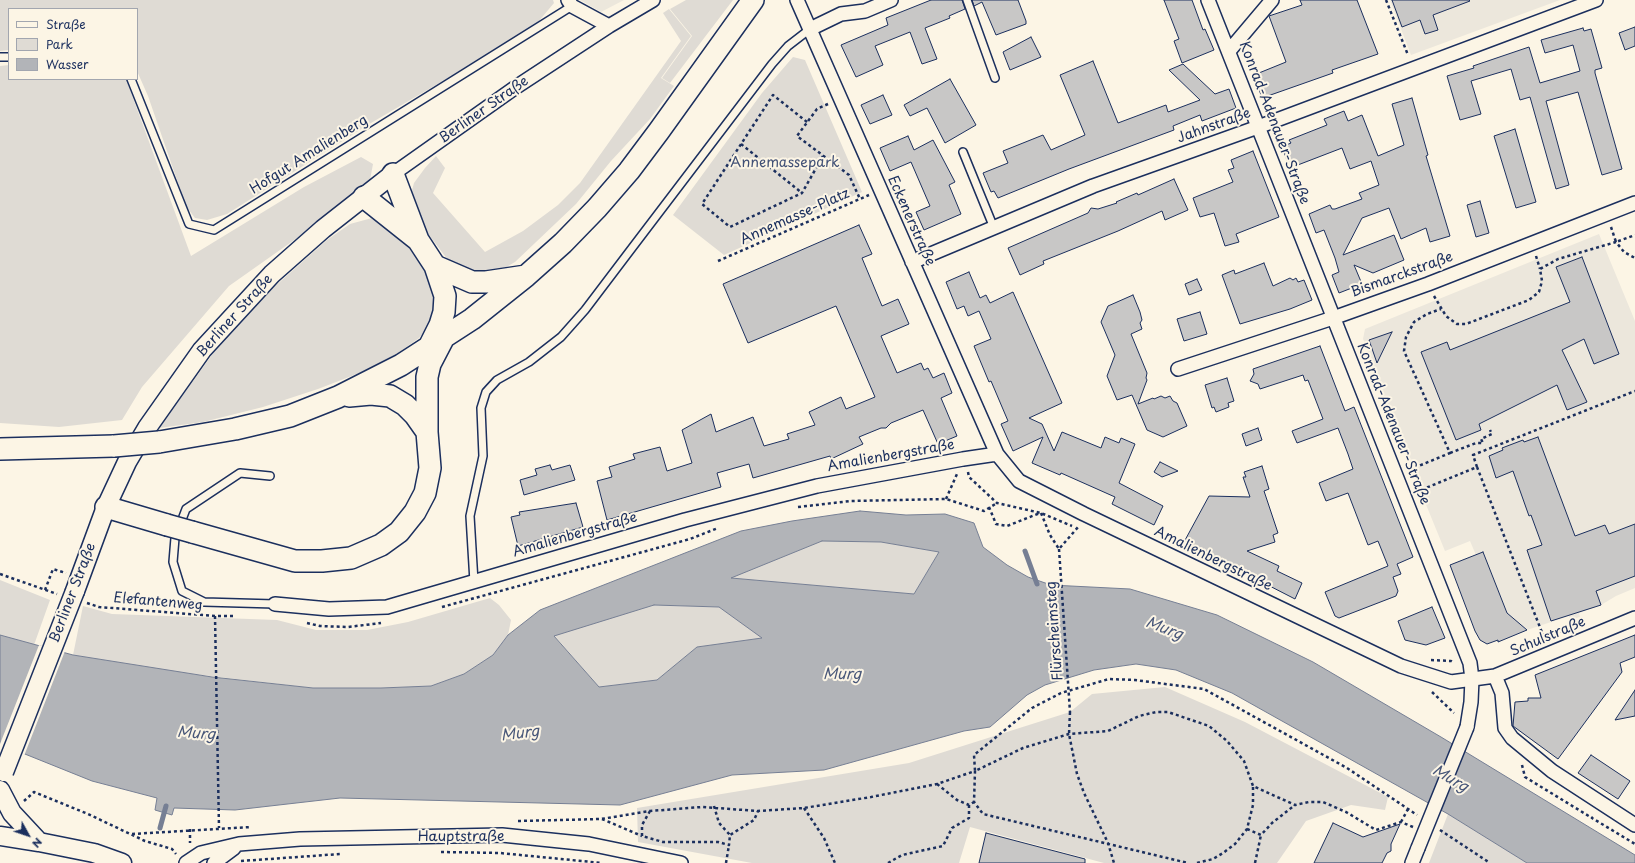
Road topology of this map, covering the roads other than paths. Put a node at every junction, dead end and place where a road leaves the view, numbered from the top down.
1 (653, 0) edge
2 (753, 0) edge
3 (798, 0) edge
4 (891, 0) edge
5 (967, 0) edge
6 (1208, 0) edge
7 (1272, 0) edge
8 (1596, 0) edge
9 (570, 3) edge
10 (609, 26) junction
11 (810, 29) junction
12 (1229, 51) junction
13 (995, 78) dead end
14 (131, 80) edge
15 (1258, 127) junction
16 (962, 152) dead end
17 (393, 174) junction
18 (364, 197) junction
19 (1635, 203) edge
20 (994, 228) junction
21 (418, 240) junction
22 (912, 262) junction
23 (435, 266) junction
24 (526, 276) junction
25 (1333, 318) junction
26 (436, 343) junction
27 (1178, 369) dead end
28 (338, 397) junction
29 (427, 432) junction
30 (0, 449) edge
31 (997, 454) junction
32 (270, 476) dead end
33 (106, 507) junction
34 (474, 582) junction
35 (275, 604) joint
36 (1635, 618) edge
37 (1495, 676) junction
38 (1472, 679) junction
39 (2, 777) edge
40 (0, 790) edge
41 (1635, 825) edge
42 (0, 836) edge
43 (39, 842) junction
44 (239, 844) junction
45 (184, 861) edge
46 (122, 863) edge
47 (214, 863) edge
48 (682, 863) edge
49 (1412, 863) edge

1 - 10 street, Berliner Straße
2 - 24 main road
3 - 11 street, Eckenerstraße
4 - 11 street
5 - 13 lane
6 - 12 street, Konrad-Adenauer-Straße
7 - 12 street
8 - 15 street, Jahnstraße
9 - 10 street
9 - 14 lane, Hofgut Amalienberg
10 - 17 street, Berliner Straße
11 - 22 street, Eckenerstraße
11 - 34 lane
12 - 15 street, Konrad-Adenauer-Straße
15 - 20 street, Jahnstraße
15 - 25 street, Konrad-Adenauer-Straße
16 - 20 lane
17 - 18 main road, Berliner Straße
17 - 21 main road
18 - 21 main road
18 - 33 main road, Berliner Straße
19 - 25 street, Bismarckstraße
20 - 22 street, Jahnstraße
21 - 23 main road
22 - 31 street, Eckenerstraße
23 - 24 main road
23 - 26 main road
24 - 26 main road
25 - 27 street, Bismarckstraße
25 - 38 street, Konrad-Adenauer-Straße
26 - 28 main road
26 - 29 main road
28 - 29 main road
28 - 30 main road, bridge
29 - 33 main road, bridge
31 - 34 street, Amalienbergstraße
31 - 38 street, Amalienbergstraße
32 - 35 lane
33 - 39 main road, Berliner Straße, bridge
34 - 35 street, Amalienbergstraße
36 - 37 street, Schulstraße
37 - 38 street, Schulstraße
37 - 41 street
38 - 49 street, Konrad-Adenauer-Straße, bridge
40 - 43 main road
42 - 43 main road
43 - 46 main road
44 - 45 street, Hauptstraße
44 - 47 street
44 - 48 street, Hauptstraße

